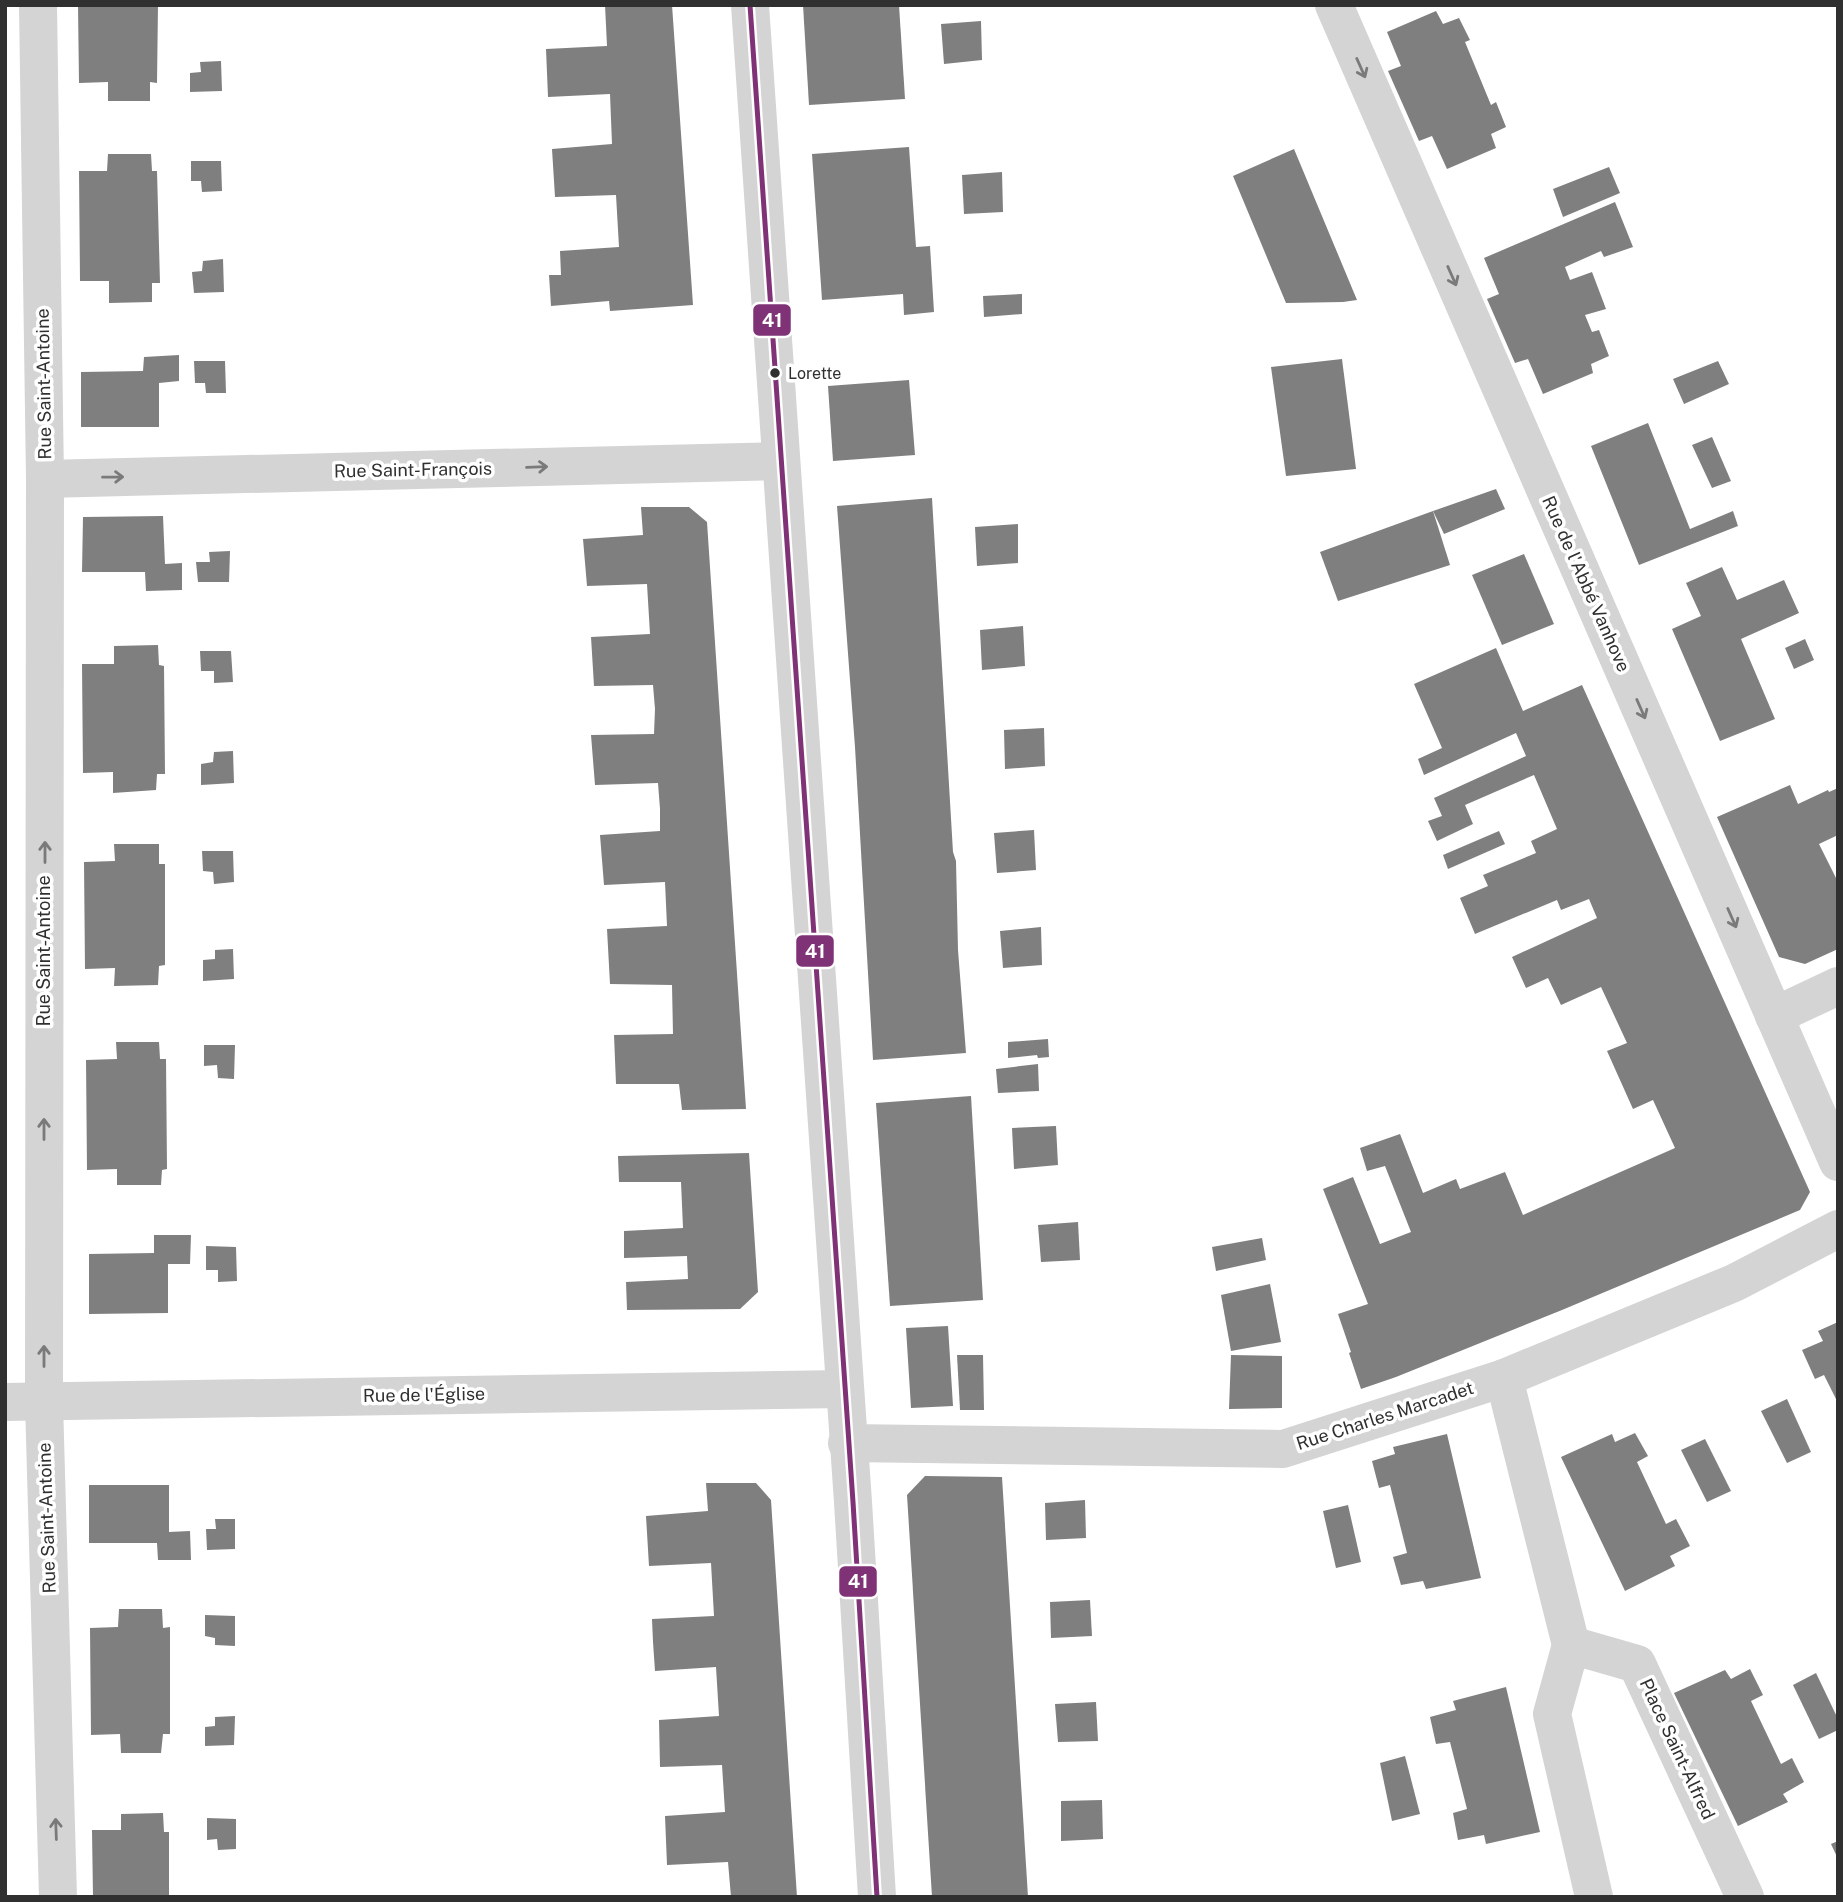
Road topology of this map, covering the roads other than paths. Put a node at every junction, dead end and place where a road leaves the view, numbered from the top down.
1 (38, 5) edge
2 (750, 5) edge
3 (1334, 5) edge
4 (781, 461) junction
5 (45, 479) junction
6 (1838, 986) edge
7 (1774, 1016) junction
8 (1838, 1162) edge
9 (1838, 1229) edge
10 (1504, 1378) junction
11 (844, 1389) junction
12 (5, 1402) edge
13 (44, 1402) junction
14 (847, 1443) junction
15 (1572, 1645) junction
16 (58, 1897) edge
17 (877, 1897) edge
18 (1594, 1897) edge
19 (1745, 1897) edge

1 - 5 street, Rue Saint-Antoine
2 - 4 street
3 -> 7 street, Rue de l'Abbé Vanhove
5 -> 4 street, Rue Saint-François
4 - 11 street
13 -> 5 street, Rue Saint-Antoine
6 - 7 street
7 - 8 street, Rue de l'Abbé Vanhove
9 - 10 street, Rue Charles Marcadet
10 - 14 street, Rue Charles Marcadet
10 - 15 street
11 - 13 street, Rue de l'Église
11 - 14 street
12 - 13 street, Rue de l'Église
16 -> 13 street, Rue Saint-Antoine
14 - 17 street
15 - 18 street
15 - 19 street, Place Saint-Alfred

